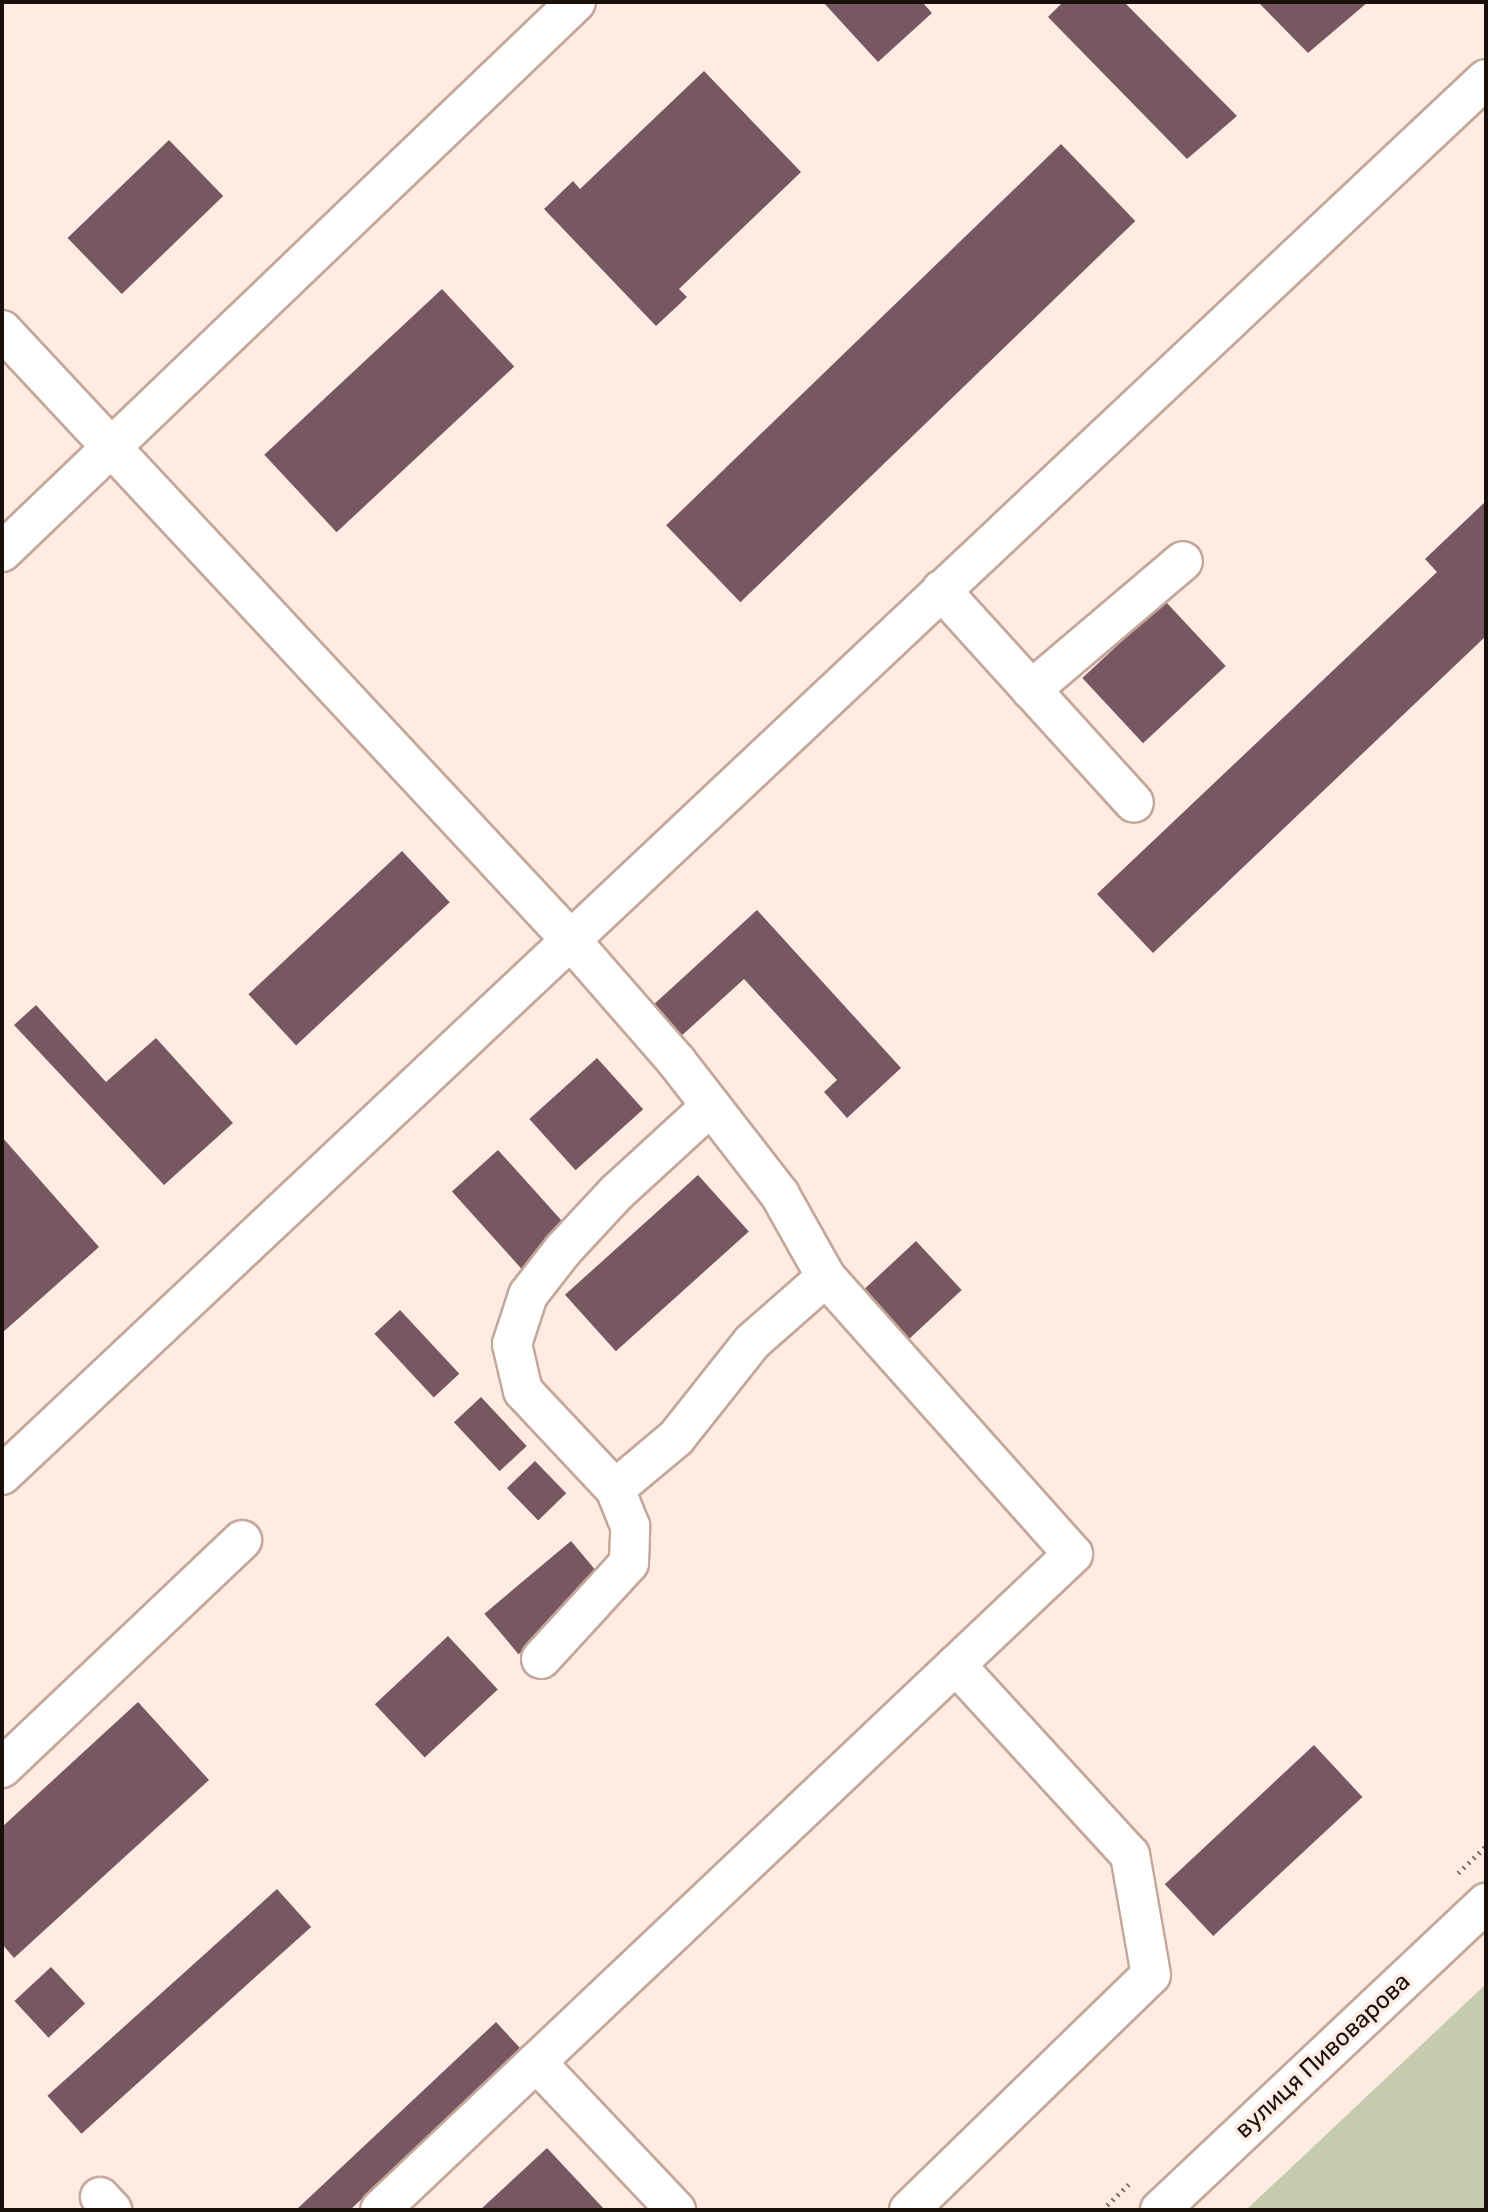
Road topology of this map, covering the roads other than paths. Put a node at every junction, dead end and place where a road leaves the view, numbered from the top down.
1 (576, 2) edge
2 (1486, 79) edge
3 (2, 330) edge
4 (110, 444) junction
5 (2, 552) edge
6 (1183, 561) dead end
7 (941, 590) junction
8 (1031, 690) junction
9 (1134, 803) dead end
10 (569, 938) junction
11 (711, 1106) junction
12 (825, 1278) junction
13 (2, 1475) edge
14 (615, 1489) junction
15 (242, 1540) dead end
16 (541, 1659) dead end
17 (956, 1665) junction
18 (2, 1768) edge
19 (1486, 1903) edge
20 (536, 2062) junction
21 (380, 2210) edge
22 (676, 2210) edge
23 (909, 2210) edge
24 (1160, 2210) edge

1 - 4 street
2 - 7 street
3 - 4 street
4 - 5 street
4 - 10 street
6 - 8 street
7 - 8 street
7 - 10 street
8 - 9 street
10 - 11 street
10 - 13 street
11 - 12 street
11 - 14 street
12 - 14 street
12 - 17 street
14 - 16 street
15 - 18 street
17 - 20 street
17 - 23 street
19 - 24 street, вулиця Пивоварова
20 - 21 street
20 - 22 street

